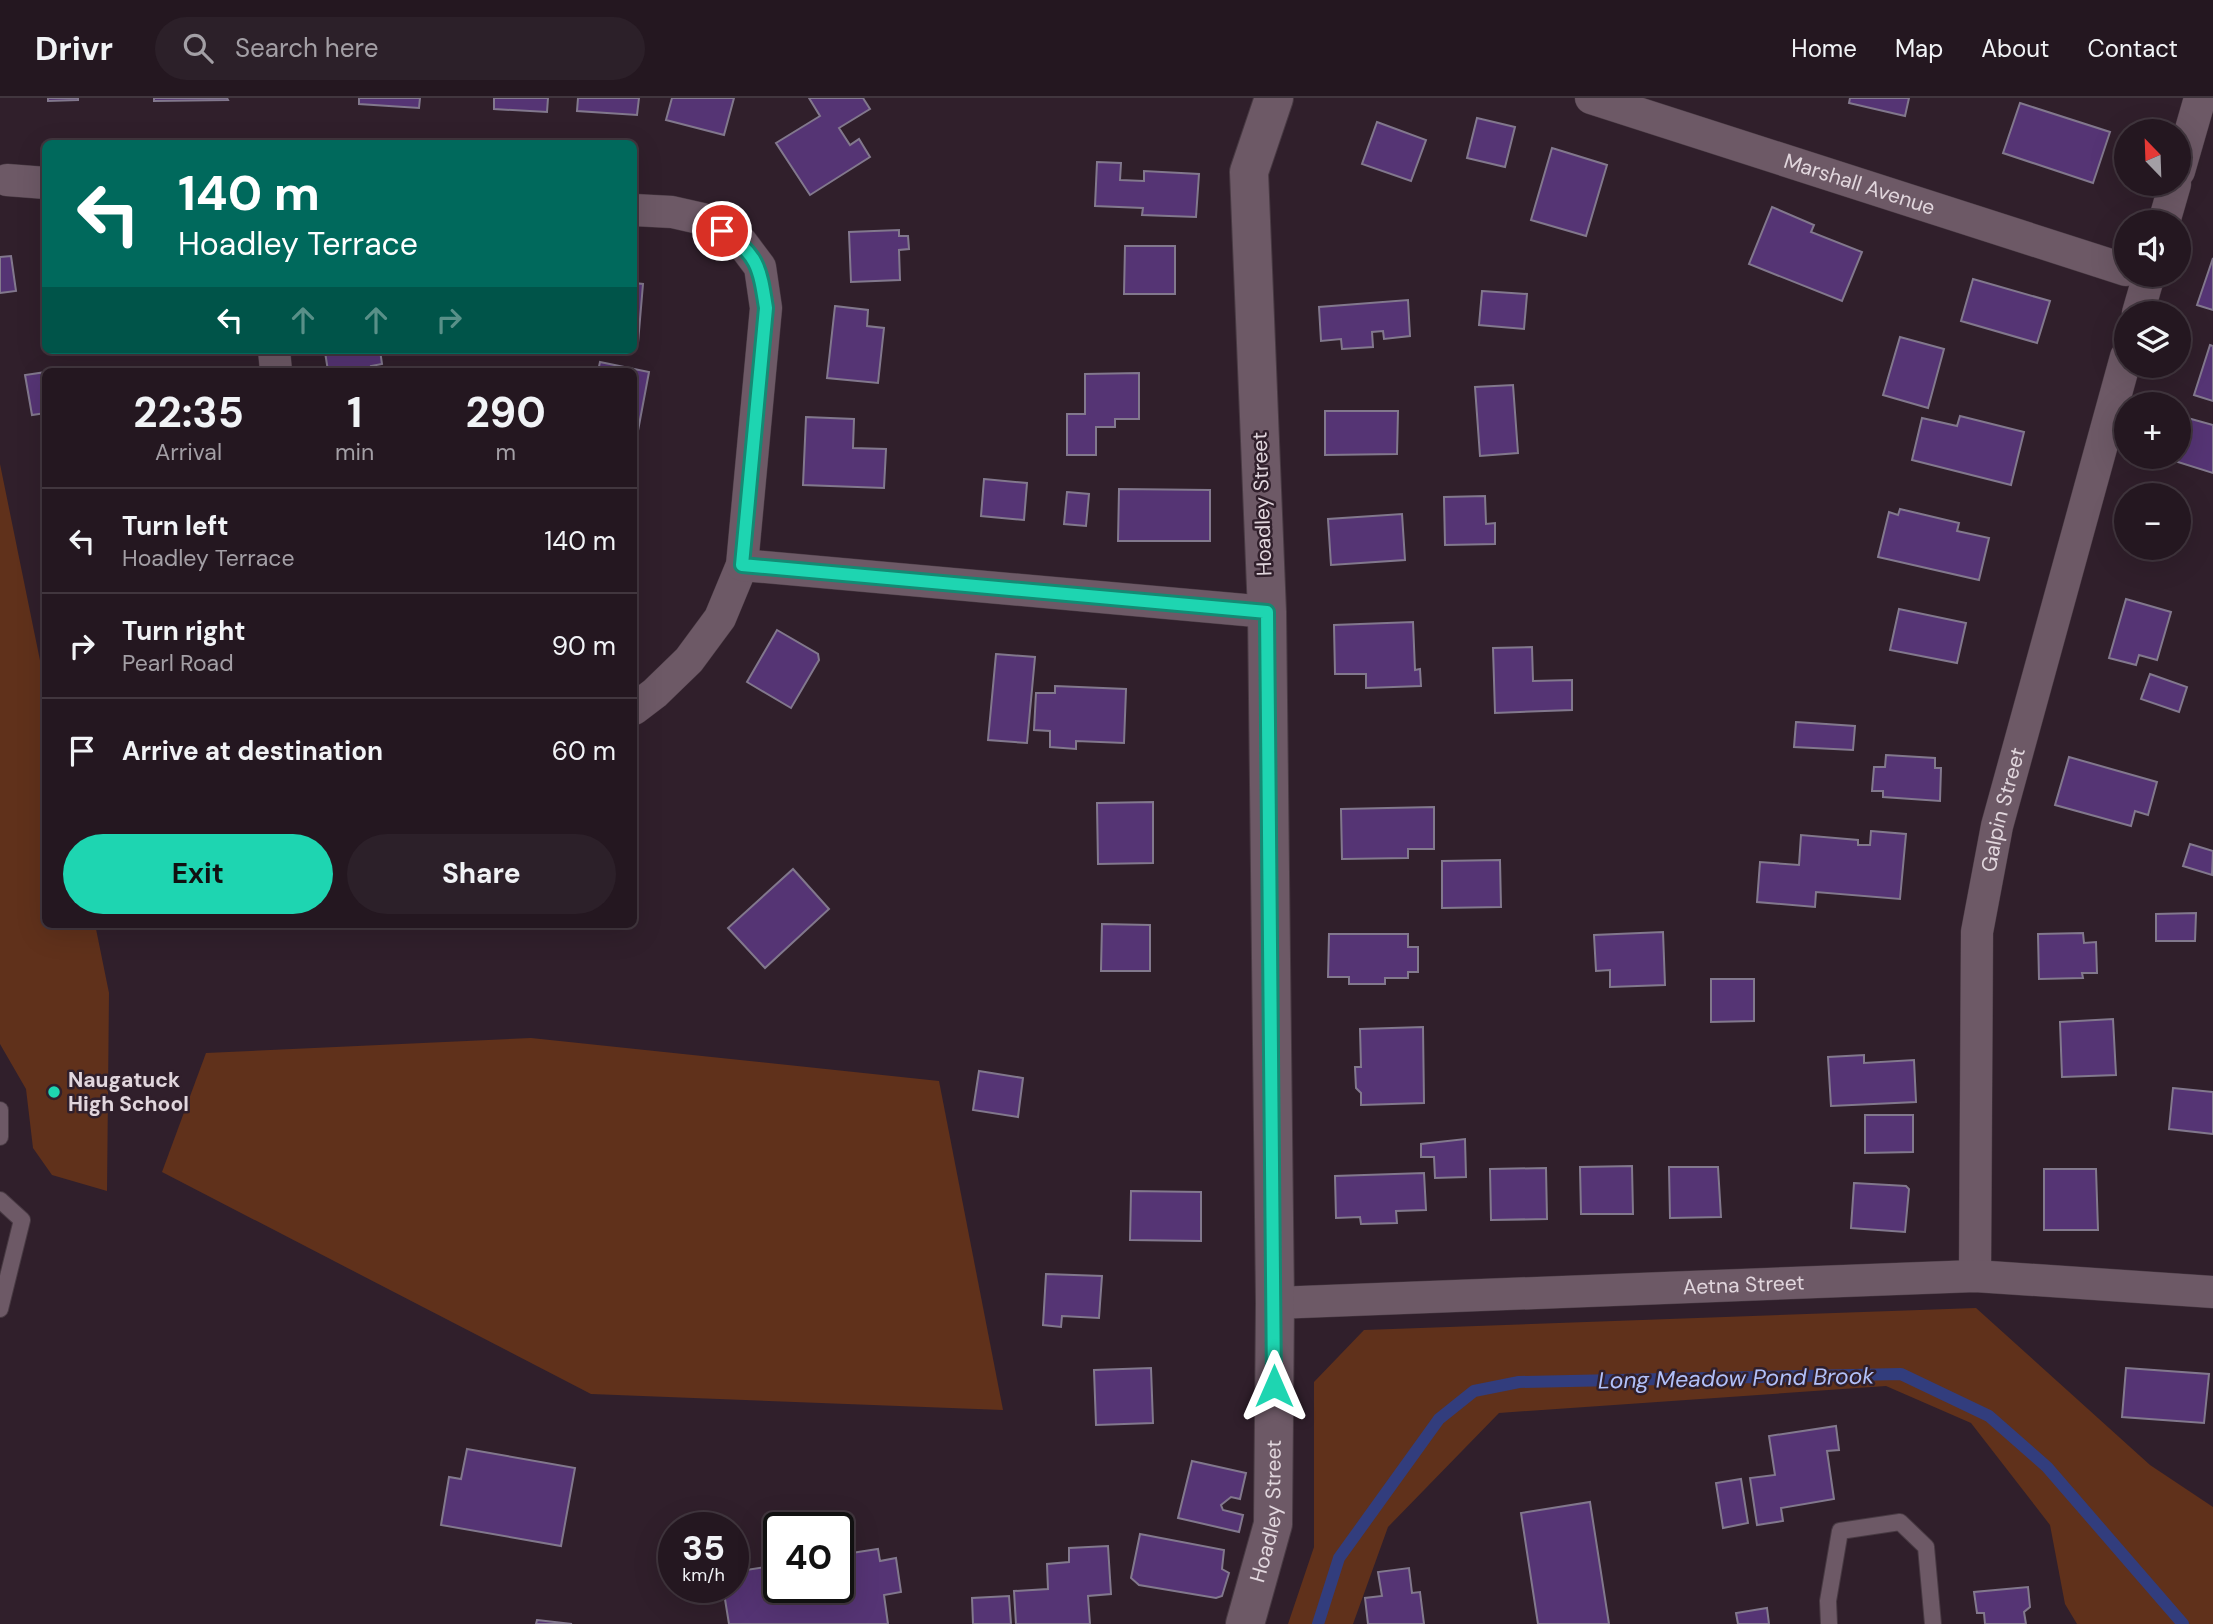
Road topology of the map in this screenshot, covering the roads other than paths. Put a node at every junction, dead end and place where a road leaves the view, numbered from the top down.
1 (1274, 98) edge
2 (1591, 98) edge
3 (2200, 98) edge
4 (2191, 129) edge
5 (7, 180) dead end
6 (42, 183) edge
7 (637, 209) edge
8 (2114, 265) edge
9 (2120, 378) edge
10 (742, 565) junction
11 (1267, 612) junction
12 (637, 707) edge
13 (0, 1110) edge
14 (0, 1137) edge
15 (0, 1200) edge
16 (1975, 1276) junction
17 (2213, 1292) edge
18 (1275, 1303) junction
19 (0, 1308) edge
20 (1245, 1624) edge
21 (1829, 1624) edge
22 (1933, 1624) edge

1 - 11 street, Hoadley Street
2 - 8 street, Marshall Avenue
3 - 4 street
5 - 6 street
7 - 10 street
9 - 16 street, Galpin Street
10 - 11 street
10 - 12 street
11 - 18 street, Hoadley Street
13 - 14 lane
15 - 19 lane
16 - 17 street, Aetna Street
16 - 18 street, Aetna Street
18 - 20 street, Hoadley Street
21 - 22 lane

